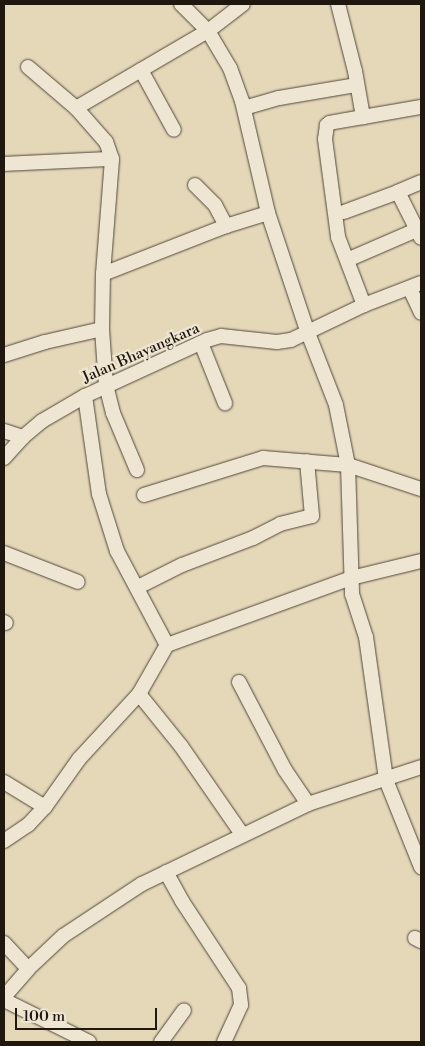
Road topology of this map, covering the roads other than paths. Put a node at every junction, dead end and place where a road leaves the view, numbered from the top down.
1 (181, 4) edge
2 (243, 4) edge
3 (338, 4) edge
4 (208, 31) junction
5 (28, 67) dead end
6 (141, 70) junction
7 (357, 85) junction
8 (421, 107) edge
9 (76, 108) junction
10 (244, 108) junction
11 (363, 117) junction
12 (174, 130) dead end
13 (112, 159) junction
14 (4, 164) edge
15 (421, 182) edge
16 (195, 185) dead end
17 (398, 192) junction
18 (344, 212) dead end
19 (268, 213) junction
20 (226, 226) junction
21 (420, 232) edge
22 (354, 256) dead end
23 (103, 274) junction
24 (416, 286) edge
25 (364, 305) junction
26 (421, 313) edge
27 (102, 329) junction
28 (308, 333) junction
29 (201, 343) junction
30 (4, 355) edge
31 (106, 385) junction
32 (85, 396) junction
33 (225, 403) dead end
34 (4, 431) edge
35 (23, 437) junction
36 (4, 458) edge
37 (307, 461) junction
38 (348, 465) junction
39 (137, 470) dead end
40 (421, 489) edge
41 (144, 495) dead end
42 (4, 554) edge
43 (421, 561) edge
44 (351, 578) junction
45 (78, 582) dead end
46 (138, 587) junction
47 (167, 645) junction
48 (239, 682) dead end
49 (140, 694) junction
50 (421, 767) edge
51 (386, 780) junction
52 (4, 782) edge
53 (308, 804) junction
54 (45, 806) junction
55 (242, 834) junction
56 (4, 841) edge
57 (421, 867) edge
58 (166, 872) junction
59 (4, 943) edge
60 (28, 970) junction
61 (4, 999) edge
62 (184, 1010) dead end
63 (82, 1041) edge
64 (161, 1042) edge
65 (224, 1042) edge

1 - 4 street
2 - 4 street
3 - 7 street
4 - 6 street
4 - 10 street
5 - 9 street
6 - 9 street
6 - 12 street
7 - 10 street
7 - 11 street
8 - 11 street
9 - 13 street
10 - 19 street
11 - 25 street
13 - 14 street
13 - 23 street
15 - 17 street
16 - 20 street
17 - 18 street
17 - 21 street
19 - 20 street
19 - 28 street
20 - 23 street
21 - 22 street
23 - 27 street
24 - 25 street, Jalan Bhayangkara
24 - 26 street
25 - 28 street, Jalan Bhayangkara
27 - 30 street
27 - 31 street
28 - 29 street, Jalan Bhayangkara
28 - 38 street
29 - 31 street, Jalan Bhayangkara
29 - 33 street
31 - 32 street, Jalan Bhayangkara
31 - 39 street
32 - 35 street, Jalan Bhayangkara
32 - 46 street
34 - 35 street
35 - 36 street, Jalan Bhayangkara
37 - 38 street
37 - 41 street
37 - 46 street
38 - 40 street
38 - 44 street
42 - 45 street
43 - 44 street
44 - 47 street
44 - 51 street
46 - 47 street
47 - 49 street
48 - 53 street
49 - 54 street
49 - 55 street
50 - 51 street
51 - 53 street
51 - 57 street
52 - 54 street
53 - 55 street
54 - 56 street
55 - 58 street
58 - 60 street
58 - 65 street
59 - 60 street
60 - 61 street
61 - 63 street
62 - 64 street

